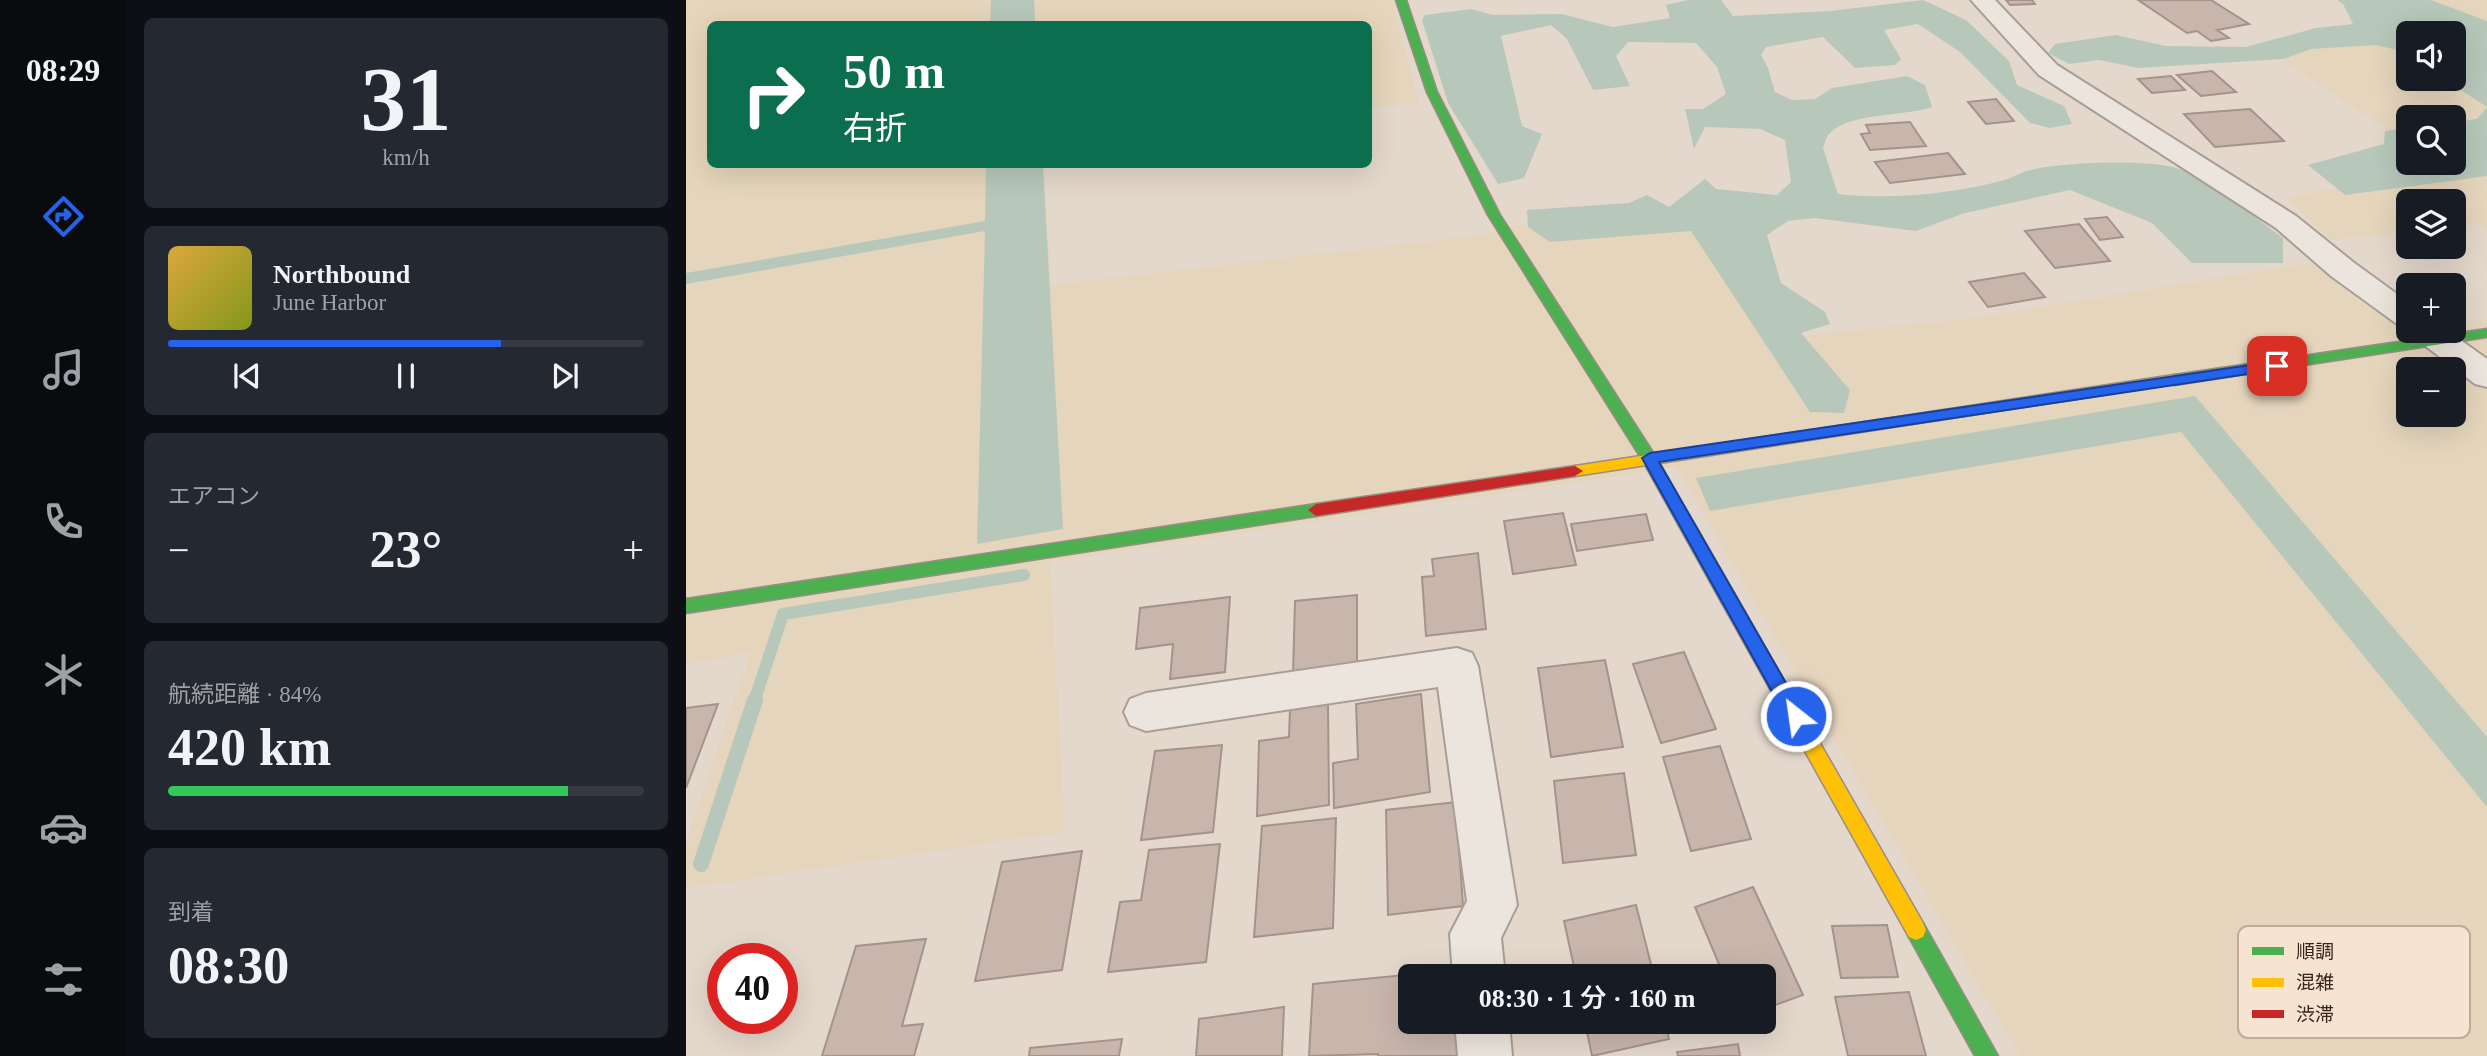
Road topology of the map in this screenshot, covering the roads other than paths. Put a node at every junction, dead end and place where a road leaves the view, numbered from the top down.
1 (1401, 0) edge
2 (1982, 0) edge
3 (2396, 308) edge
4 (2487, 333) edge
5 (2466, 334) edge
6 (2396, 342) edge
7 (2443, 343) edge
8 (2487, 376) edge
9 (1650, 458) junction
10 (686, 606) edge
11 (1146, 712) dead end
12 (1478, 964) edge
13 (1483, 1034) edge
14 (1485, 1056) edge
15 (1987, 1056) edge

1 - 9 street
2 - 3 street
4 - 5 street
6 - 9 street
7 - 8 street
9 - 10 street
9 - 15 street
11 - 12 street
13 - 14 street

